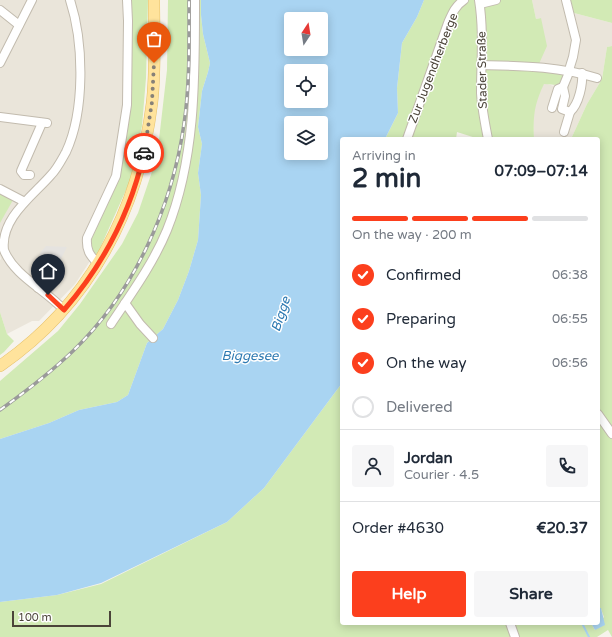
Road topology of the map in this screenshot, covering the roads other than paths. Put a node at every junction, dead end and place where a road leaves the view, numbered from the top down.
1 (32, 0) edge
2 (70, 0) edge
3 (127, 0) edge
4 (154, 0) edge
5 (194, 0) edge
6 (464, 0) edge
7 (496, 0) edge
8 (566, 0) edge
9 (479, 2) edge
10 (0, 10) edge
11 (19, 25) junction
12 (1, 58) edge
13 (481, 65) junction
14 (569, 70) junction
15 (582, 73) junction
16 (597, 78) dead end
17 (563, 87) junction
18 (552, 108) dead end
19 (570, 112) junction
20 (0, 117) edge
21 (564, 132) dead end
22 (408, 137) edge
23 (488, 137) edge
24 (30, 175) dead end
25 (0, 189) edge
26 (23, 201) junction
27 (98, 264) junction
28 (47, 271) dead end
29 (38, 288) junction
30 (125, 303) junction
31 (64, 310) junction
32 (111, 324) dead end
33 (153, 338) dead end
34 (0, 366) edge
35 (600, 417) edge
36 (612, 434) edge
37 (511, 625) edge
38 (515, 637) edge

1 - 11 street
2 - 26 street
3 - 27 street
4 - 27 main road
5 - 30 street
6 - 22 street, Zur Jugendherberge
7 - 9 street
8 - 14 street
9 - 13 street, Stader Straße
10 - 11 street
11 - 12 street
13 - 14 street
13 - 23 street, Stader Straße
14 - 15 street
14 - 17 street
15 - 16 street
15 - 19 street
17 - 18 street
17 - 19 street
19 - 21 street
20 - 24 street
25 - 26 street
26 - 29 street
27 - 31 main road
28 - 29 street
29 - 31 street
30 - 32 street
30 - 33 street
31 - 34 main road
35 - 36 street
37 - 38 street

